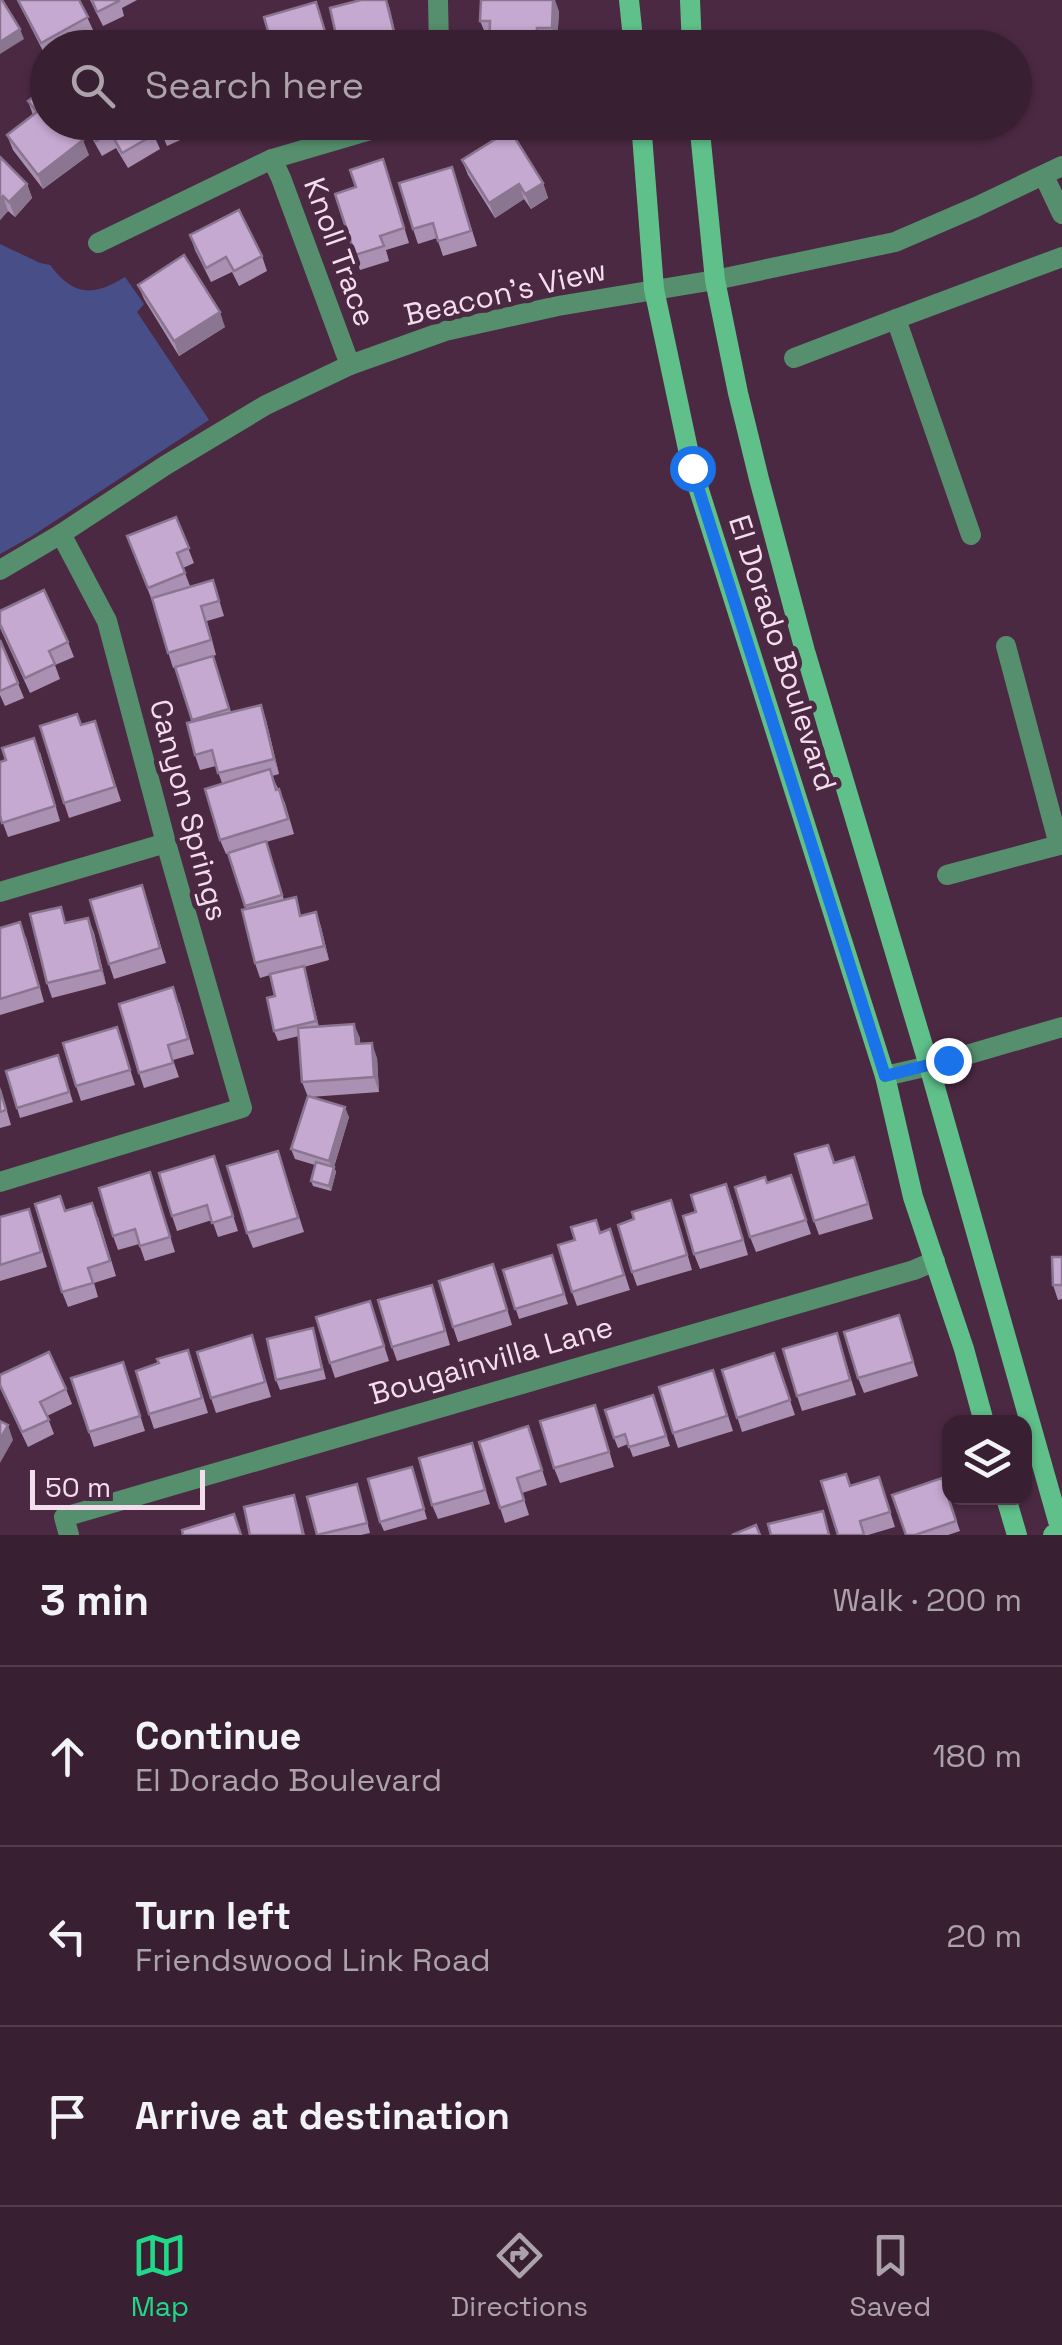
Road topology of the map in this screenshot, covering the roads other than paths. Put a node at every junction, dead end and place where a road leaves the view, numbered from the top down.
1 (438, 0) edge
2 (630, 0) edge
3 (690, 0) edge
4 (439, 30) edge
5 (632, 30) edge
6 (691, 30) edge
7 (337, 140) edge
8 (642, 140) edge
9 (701, 140) edge
10 (272, 159) junction
11 (1053, 172) edge
12 (1062, 214) edge
13 (98, 243) dead end
14 (1062, 257) edge
15 (714, 280) junction
16 (654, 289) junction
17 (896, 319) junction
18 (794, 358) dead end
19 (350, 365) junction
20 (61, 534) junction
21 (971, 535) dead end
22 (0, 570) edge
23 (1006, 646) dead end
24 (166, 843) junction
25 (1060, 844) edge
26 (947, 874) dead end
27 (0, 892) edge
28 (1062, 1027) edge
29 (929, 1066) junction
30 (885, 1076) junction
31 (0, 1182) edge
32 (935, 1261) junction
33 (982, 1415) edge
34 (1008, 1505) edge
35 (67, 1526) edge
36 (1018, 1535) edge
37 (1054, 1535) edge

1 - 4 street
2 - 5 main road
3 - 6 main road
7 - 10 street
8 - 16 main road, El Dorado Boulevard
9 - 15 main road, El Dorado Boulevard
10 - 13 street
10 - 19 street, Knoll Trace
11 - 12 street
11 - 15 street, Beacon's View
14 - 17 street
15 - 16 street, Beacon's View
15 - 29 main road, El Dorado Boulevard
16 - 19 street, Beacon's View
16 - 30 main road, El Dorado Boulevard
17 - 18 street
17 - 21 street
19 - 20 street, Beacon's View
20 - 22 street, Beacon's View
20 - 24 street, Canyon Springs
23 - 25 street
24 - 27 street
24 - 31 street, Canyon Springs
25 - 26 street
28 - 29 street
29 - 30 street
29 - 37 main road, El Dorado Boulevard
30 - 32 main road, El Dorado Boulevard
32 - 33 main road, El Dorado Boulevard
32 - 35 street, Bougainvilla Lane
34 - 36 main road

